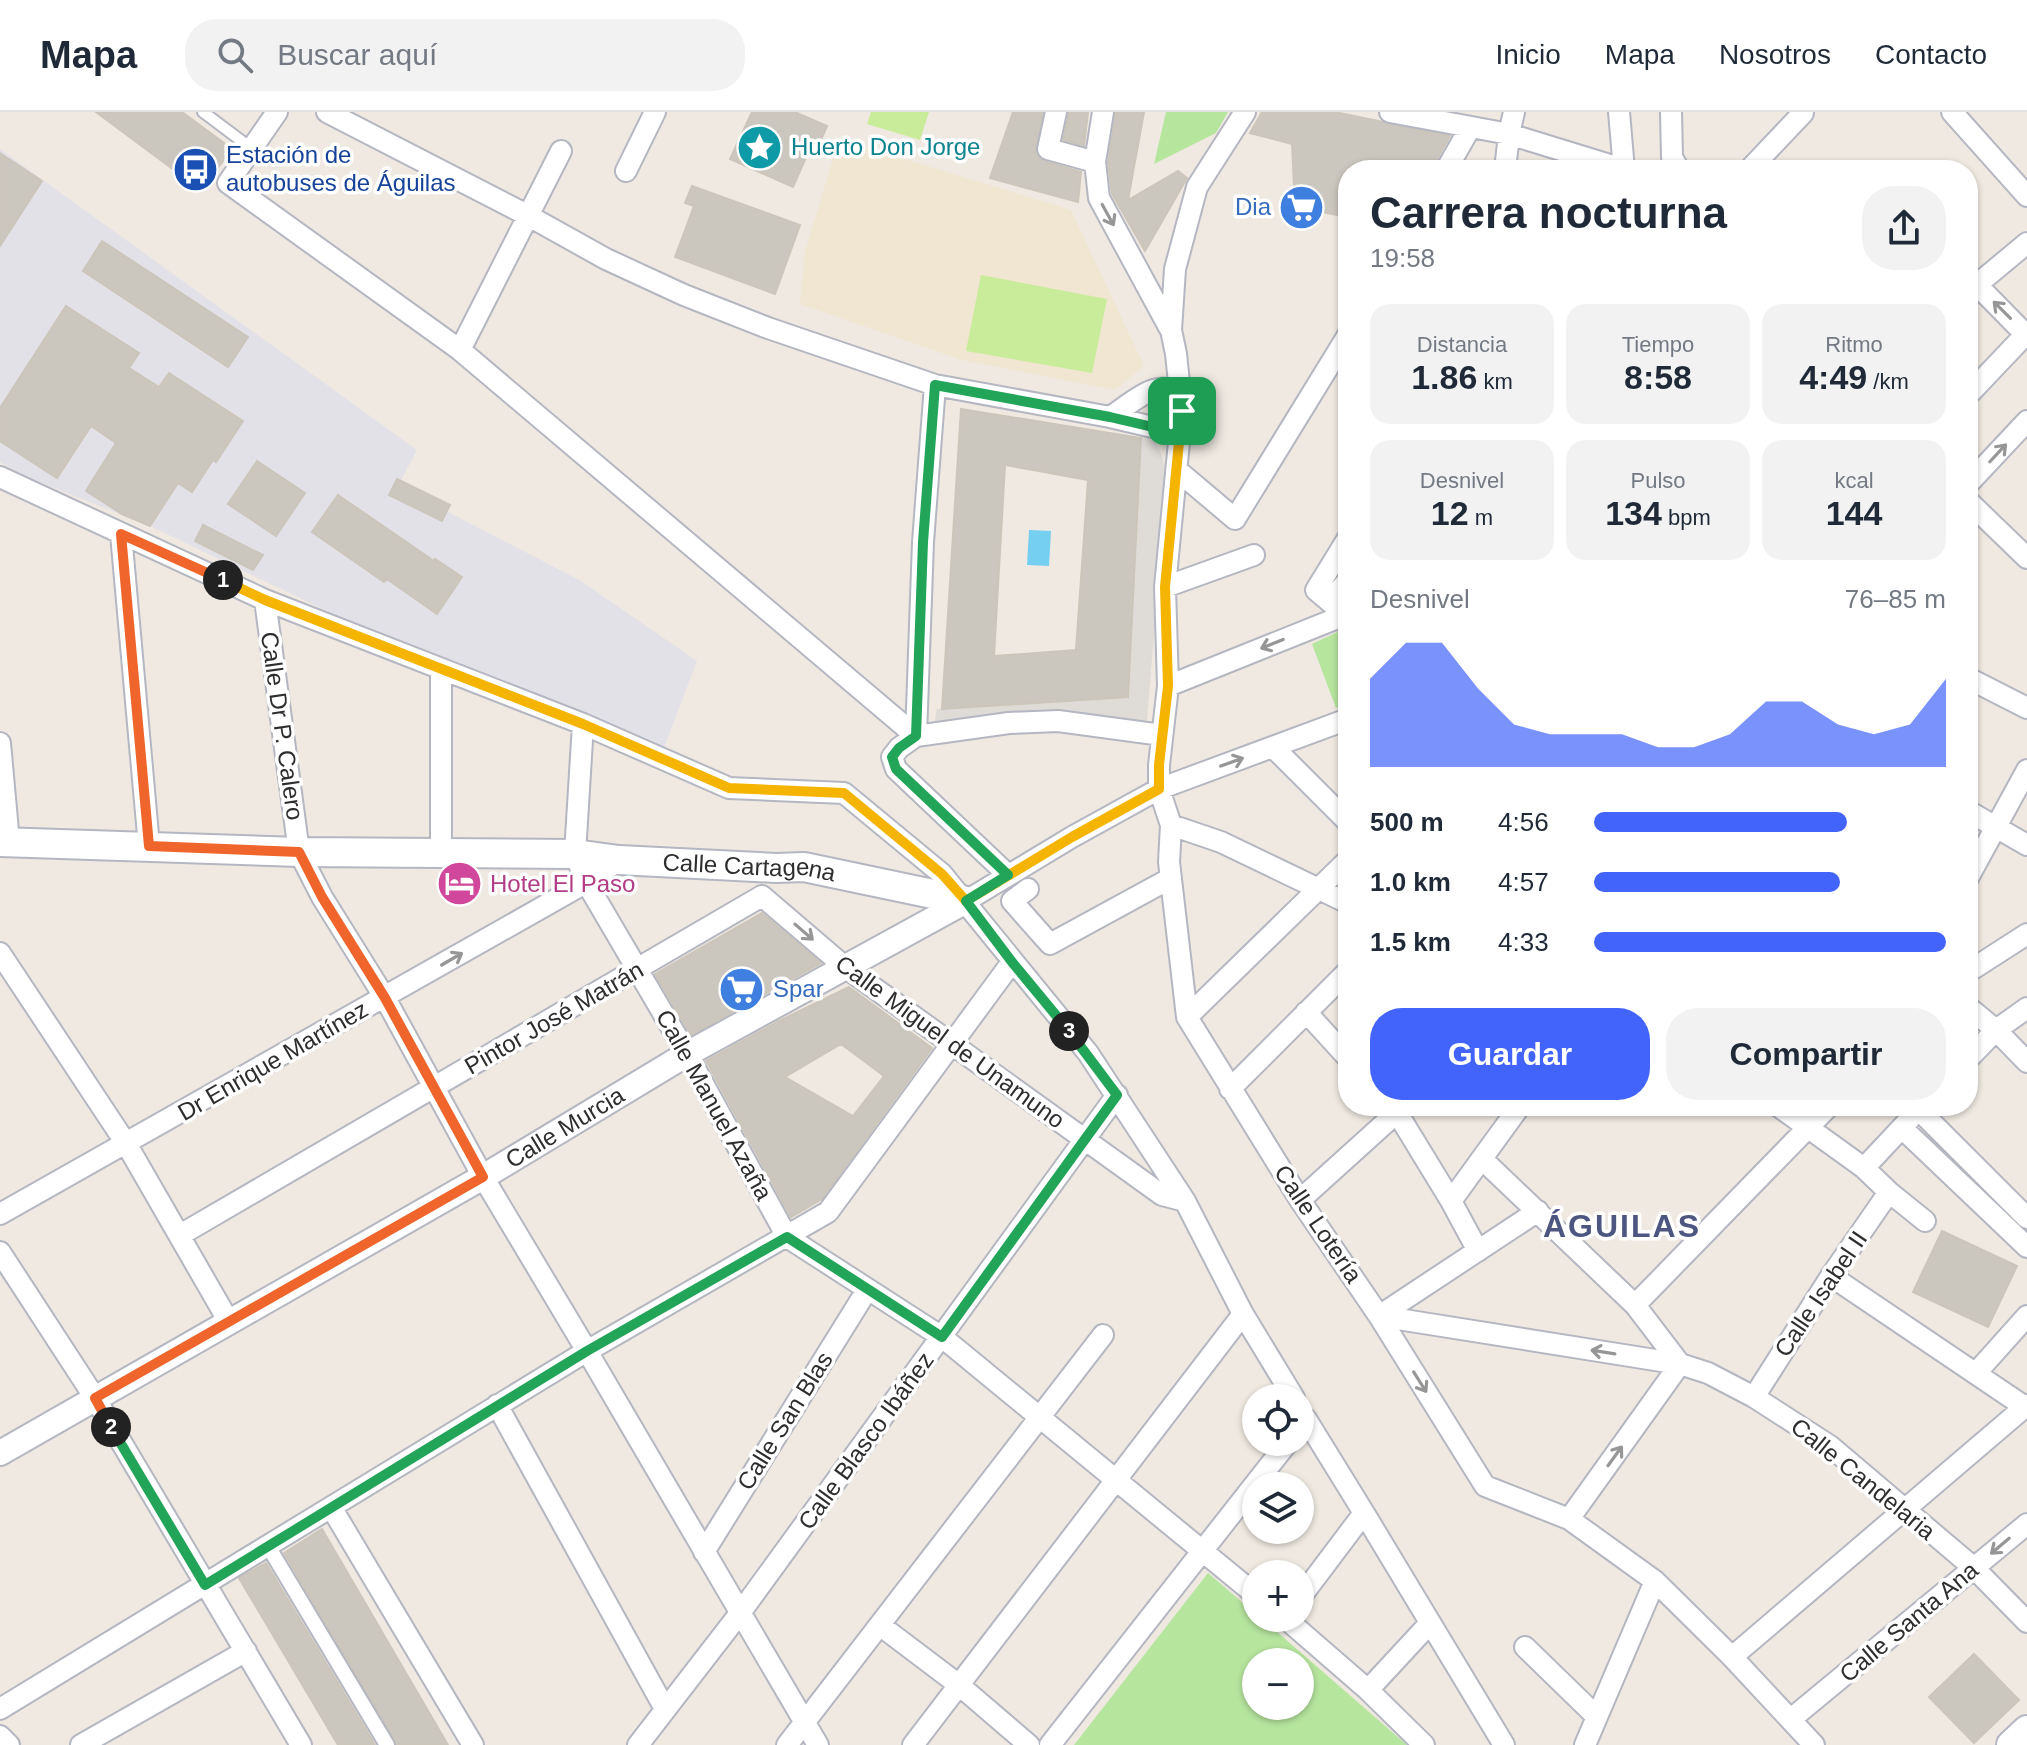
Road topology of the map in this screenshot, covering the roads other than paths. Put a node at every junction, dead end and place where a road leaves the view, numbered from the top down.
1 (203, 112) edge
2 (277, 112) edge
3 (327, 112) edge
4 (655, 112) edge
5 (1056, 112) edge
6 (1103, 112) edge
7 (1245, 112) edge
8 (1390, 112) edge
9 (1514, 112) edge
10 (1619, 112) edge
11 (1671, 112) edge
12 (1952, 112) edge
13 (1803, 113) edge
14 (1470, 128) junction
15 (1509, 134) junction
16 (251, 148) junction
17 (561, 151) dead end
18 (1452, 160) edge
19 (1506, 160) edge
20 (1593, 160) edge
21 (1624, 160) edge
22 (1674, 160) edge
23 (1758, 160) edge
24 (1095, 162) junction
25 (626, 171) dead end
26 (2027, 196) edge
27 (527, 215) junction
28 (2027, 243) edge
29 (1978, 284) edge
30 (1978, 294) edge
31 (1171, 330) junction
32 (2026, 335) edge
33 (460, 350) junction
34 (1176, 354) junction
35 (1338, 358) edge
36 (935, 385) junction
37 (1978, 385) edge
38 (1150, 392) junction
39 (1181, 405) junction
40 (1110, 417) junction
41 (2027, 421) edge
42 (1154, 427) junction
43 (1178, 466) junction
44 (1978, 473) edge
45 (0, 477) edge
46 (1978, 511) edge
47 (121, 534) junction
48 (1254, 555) dead end
49 (2027, 558) edge
50 (1165, 587) junction
51 (265, 600) junction
52 (1334, 606) edge
53 (441, 669) junction
54 (1978, 683) edge
55 (1168, 686) junction
56 (2027, 708) edge
57 (1338, 723) edge
58 (583, 724) junction
59 (1162, 735) junction
60 (916, 736) junction
61 (0, 743) edge
62 (1273, 747) junction
63 (2027, 770) edge
64 (1159, 789) junction
65 (1338, 812) edge
66 (1978, 816) edge
67 (1171, 825) junction
68 (1997, 826) junction
69 (5, 842) edge
70 (2027, 845) edge
71 (149, 846) junction
72 (299, 852) junction
73 (441, 853) junction
74 (575, 854) junction
75 (619, 860) junction
76 (1978, 860) edge
77 (776, 868) junction
78 (1338, 869) edge
79 (1170, 870) junction
80 (1008, 875) junction
81 (586, 882) junction
82 (1318, 888) junction
83 (1028, 889) dead end
84 (762, 896) junction
85 (1338, 898) edge
86 (966, 901) junction
87 (2027, 934) edge
88 (2, 961) edge
89 (1012, 962) junction
90 (1978, 966) edge
91 (845, 967) junction
92 (638, 970) junction
93 (1338, 981) edge
94 (385, 998) junction
95 (2027, 1008) edge
96 (1306, 1012) junction
97 (1978, 1015) edge
98 (1187, 1017) junction
99 (1996, 1030) junction
100 (951, 1045) junction
101 (1338, 1047) edge
102 (1978, 1049) edge
103 (687, 1054) junction
104 (2027, 1062) edge
105 (434, 1086) junction
106 (1230, 1089) junction
107 (1117, 1095) junction
108 (1389, 1116) edge
109 (1403, 1116) edge
110 (1513, 1116) edge
111 (1791, 1116) edge
112 (1819, 1116) edge
113 (1913, 1116) edge
114 (1929, 1116) edge
115 (1807, 1128) junction
116 (1902, 1128) junction
117 (1085, 1139) junction
118 (127, 1145) junction
119 (1483, 1160) junction
120 (1864, 1168) junction
121 (483, 1177) junction
122 (1889, 1192) junction
123 (1300, 1200) junction
124 (1185, 1201) junction
125 (1451, 1201) junction
126 (1538, 1211) junction
127 (0, 1214) edge
128 (2027, 1218) edge
129 (1925, 1221) dead end
130 (180, 1235) junction
131 (787, 1237) junction
132 (2027, 1247) edge
133 (1478, 1251) junction
134 (0, 1252) edge
135 (1831, 1276) junction
136 (867, 1290) junction
137 (1635, 1305) junction
138 (1243, 1314) junction
139 (1379, 1316) junction
140 (2027, 1316) edge
141 (229, 1322) junction
142 (1103, 1335) dead end
143 (942, 1337) junction
144 (587, 1351) junction
145 (1680, 1364) junction
146 (1976, 1373) junction
147 (1286, 1384) edge
148 (1754, 1397) junction
149 (95, 1398) junction
150 (497, 1405) junction
151 (2026, 1406) edge
152 (1040, 1418) junction
153 (1314, 1436) edge
154 (0, 1453) edge
155 (1277, 1456) edge
156 (1116, 1480) junction
157 (331, 1507) junction
158 (1903, 1510) junction
159 (1364, 1513) junction
160 (1569, 1519) junction
161 (2027, 1524) edge
162 (268, 1546) junction
163 (1201, 1550) junction
164 (704, 1552) junction
165 (1974, 1568) junction
166 (1314, 1579) edge
167 (1655, 1581) junction
168 (1242, 1584) edge
169 (205, 1585) junction
170 (740, 1613) junction
171 (2027, 1622) edge
172 (1430, 1623) junction
173 (881, 1626) junction
174 (1300, 1632) edge
175 (1525, 1647) dead end
176 (246, 1651) junction
177 (1732, 1657) junction
178 (959, 1685) junction
179 (1368, 1690) junction
180 (0, 1709) edge
181 (665, 1709) junction
182 (1596, 1716) junction
183 (1791, 1719) junction
184 (806, 1721) junction
185 (2027, 1730) edge
186 (0, 1736) edge
187 (9, 1745) edge
188 (81, 1745) edge
189 (301, 1745) edge
190 (387, 1745) edge
191 (473, 1745) edge
192 (638, 1745) edge
193 (787, 1745) edge
194 (818, 1745) edge
195 (913, 1745) edge
196 (1029, 1745) edge
197 (1050, 1745) edge
198 (1424, 1745) edge
199 (1504, 1745) edge
200 (1585, 1745) edge
201 (1814, 1745) edge
202 (2011, 1745) edge

1 - 16 lane
2 - 16 street
3 - 27 street
4 - 25 street
5 - 24 street
6 - 24 street
7 - 31 street
8 - 14 street
9 - 15 street
10 - 21 street
11 - 22 street
12 - 26 street
13 - 23 street
14 - 15 street
14 - 18 street
15 - 19 street
15 - 20 street
16 - 33 street
17 - 27 street
24 -> 31 street
27 - 33 street
27 - 36 street
28 - 29 street
32 -> 30 street
31 - 34 street
32 - 37 street
33 - 60 street
34 - 38 street
34 - 39 street
35 - 43 street
36 - 40 street
36 - 60 street
38 - 39 street
38 - 40 street
38 - 42 street
39 - 42 street
39 - 43 street
40 - 42 street
44 -> 41 street
42 - 43 street
43 - 50 street
45 - 47 street
46 - 49 street
47 - 51 street
47 - 71 street
48 - 50 street
50 - 55 street
51 - 53 street
51 - 72 street, Calle Dr P. Calero
52 -> 55 street
53 - 58 street
53 - 73 street
54 - 56 street
55 - 59 street
57 - 62 street
58 - 74 street
58 - 86 street
59 - 60 street
59 - 64 street
60 - 80 street
61 - 69 street
64 -> 62 street
62 - 65 street
63 - 68 street
64 - 67 street
64 - 80 street
66 - 68 street
67 - 79 street, Calle Lotería
67 - 82 street
68 - 70 street
68 - 76 street
69 - 71 main road, Calle Cartagena
71 - 72 main road, Calle Cartagena
72 - 73 main road, Calle Cartagena
72 - 94 street, Calle Dr P. Calero
73 - 74 main road, Calle Cartagena
74 - 75 main road, Calle Cartagena
74 - 81 street, Calle Manuel Azaña
75 - 77 main road, Calle Cartagena
75 - 81 street, Dr Enrique Martínez
77 - 84 street
77 - 86 main road, Calle Cartagena
78 - 82 street
79 - 83 street
79 - 98 street, Calle Lotería
80 - 86 street
81 - 92 street, Calle Manuel Azaña
94 -> 81 street, Dr Enrique Martínez
82 - 85 street
82 - 98 street
84 -> 91 street, Calle Miguel de Unamuno
84 - 92 street, Pintor José Matrán
86 - 89 street
86 - 91 street, Calle Murcia
87 - 90 street
88 - 118 street
89 - 100 street
89 - 107 street
91 - 100 street, Calle Miguel de Unamuno
91 - 103 street, Calle Murcia
92 - 103 street, Calle Manuel Azaña
92 - 105 street, Pintor José Matrán
93 - 96 street
94 - 105 street, Calle Dr P. Calero
94 - 118 street, Dr Enrique Martínez
95 - 99 street
96 - 101 street
96 - 106 street
97 - 99 street
98 - 106 street, Calle Lotería
99 - 102 street
99 - 104 street
100 - 117 street, Calle Miguel de Unamuno
100 - 131 street
103 - 121 street, Calle Murcia
103 - 131 street, Calle Manuel Azaña
105 - 121 street, Calle Dr P. Calero
105 - 130 street, Pintor José Matrán
106 - 123 street, Calle Lotería
107 - 117 street, Calle Blasco Ibáñez
107 - 124 street
108 - 123 street
109 - 125 street
110 - 119 street
111 - 115 street
112 - 115 street
113 - 116 street
114 - 128 street
115 - 120 street
115 - 137 street
116 - 120 street
116 - 132 street
117 - 124 street, Calle Miguel de Unamuno
117 - 143 street, Calle Blasco Ibáñez
118 - 127 street, Dr Enrique Martínez
118 - 130 street
119 - 125 street
119 - 126 street
120 - 122 street
121 - 141 street, Calle Murcia
121 - 144 street, Calle Dr P. Calero
122 - 129 street
122 - 135 street, Calle Isabel II
123 - 139 street, Calle Lotería
124 - 138 street
125 - 133 street
126 - 133 street
126 - 137 street
130 - 141 street
131 - 136 street, Calle Manuel Azaña
131 - 144 street
133 - 139 street
134 - 149 street
135 - 146 street
135 - 148 street, Calle Isabel II
136 - 143 street, Calle Manuel Azaña
136 - 164 street, Calle San Blas
137 - 145 street
138 - 147 street
138 - 156 street
145 -> 139 street, Calle Candelaria
139 -> 160 street, Calle Lotería
140 - 146 street
141 - 149 street, Calle Murcia
142 - 152 street
143 - 152 street, Calle Manuel Azaña
143 - 170 street, Calle Blasco Ibáñez
144 - 150 street
144 - 164 street, Calle Dr P. Calero
145 - 148 street, Calle Candelaria
160 -> 145 street
146 - 151 street
148 - 158 street, Calle Candelaria
149 - 154 street, Calle Murcia
149 - 169 street
150 - 157 street
150 - 181 street
151 - 158 street
152 - 156 street, Calle Manuel Azaña
152 - 173 street
153 - 159 street
155 - 163 street
156 - 163 street, Calle Manuel Azaña
156 - 178 street
157 - 162 street
157 - 191 street
158 - 165 street, Calle Candelaria
158 - 177 street
159 - 166 street
159 - 172 street
160 - 167 street, Calle Lotería
161 -> 165 street, Calle Santa Ana
162 - 169 street
162 - 190 street
163 - 168 street, Calle Manuel Azaña
163 - 197 street
164 - 170 street, Calle Dr P. Calero
165 - 171 street, Calle Candelaria
165 - 183 street, Calle Santa Ana
167 - 177 street, Calle Lotería
167 - 182 street
169 - 176 street
169 - 180 street
170 - 181 street, Calle Blasco Ibáñez
170 - 184 street, Calle Dr P. Calero
172 - 179 street
172 - 199 street
173 - 178 street
173 - 184 street
174 - 179 street
175 - 182 street
176 - 188 street
176 - 189 street
177 - 183 street, Calle Lotería
178 - 195 street
178 - 196 street
179 - 198 street
181 - 192 street, Calle Blasco Ibáñez
182 - 200 street
183 - 201 street, Calle Lotería
184 - 193 street
184 - 194 street, Calle Dr P. Calero
185 - 202 main road
186 - 187 street

